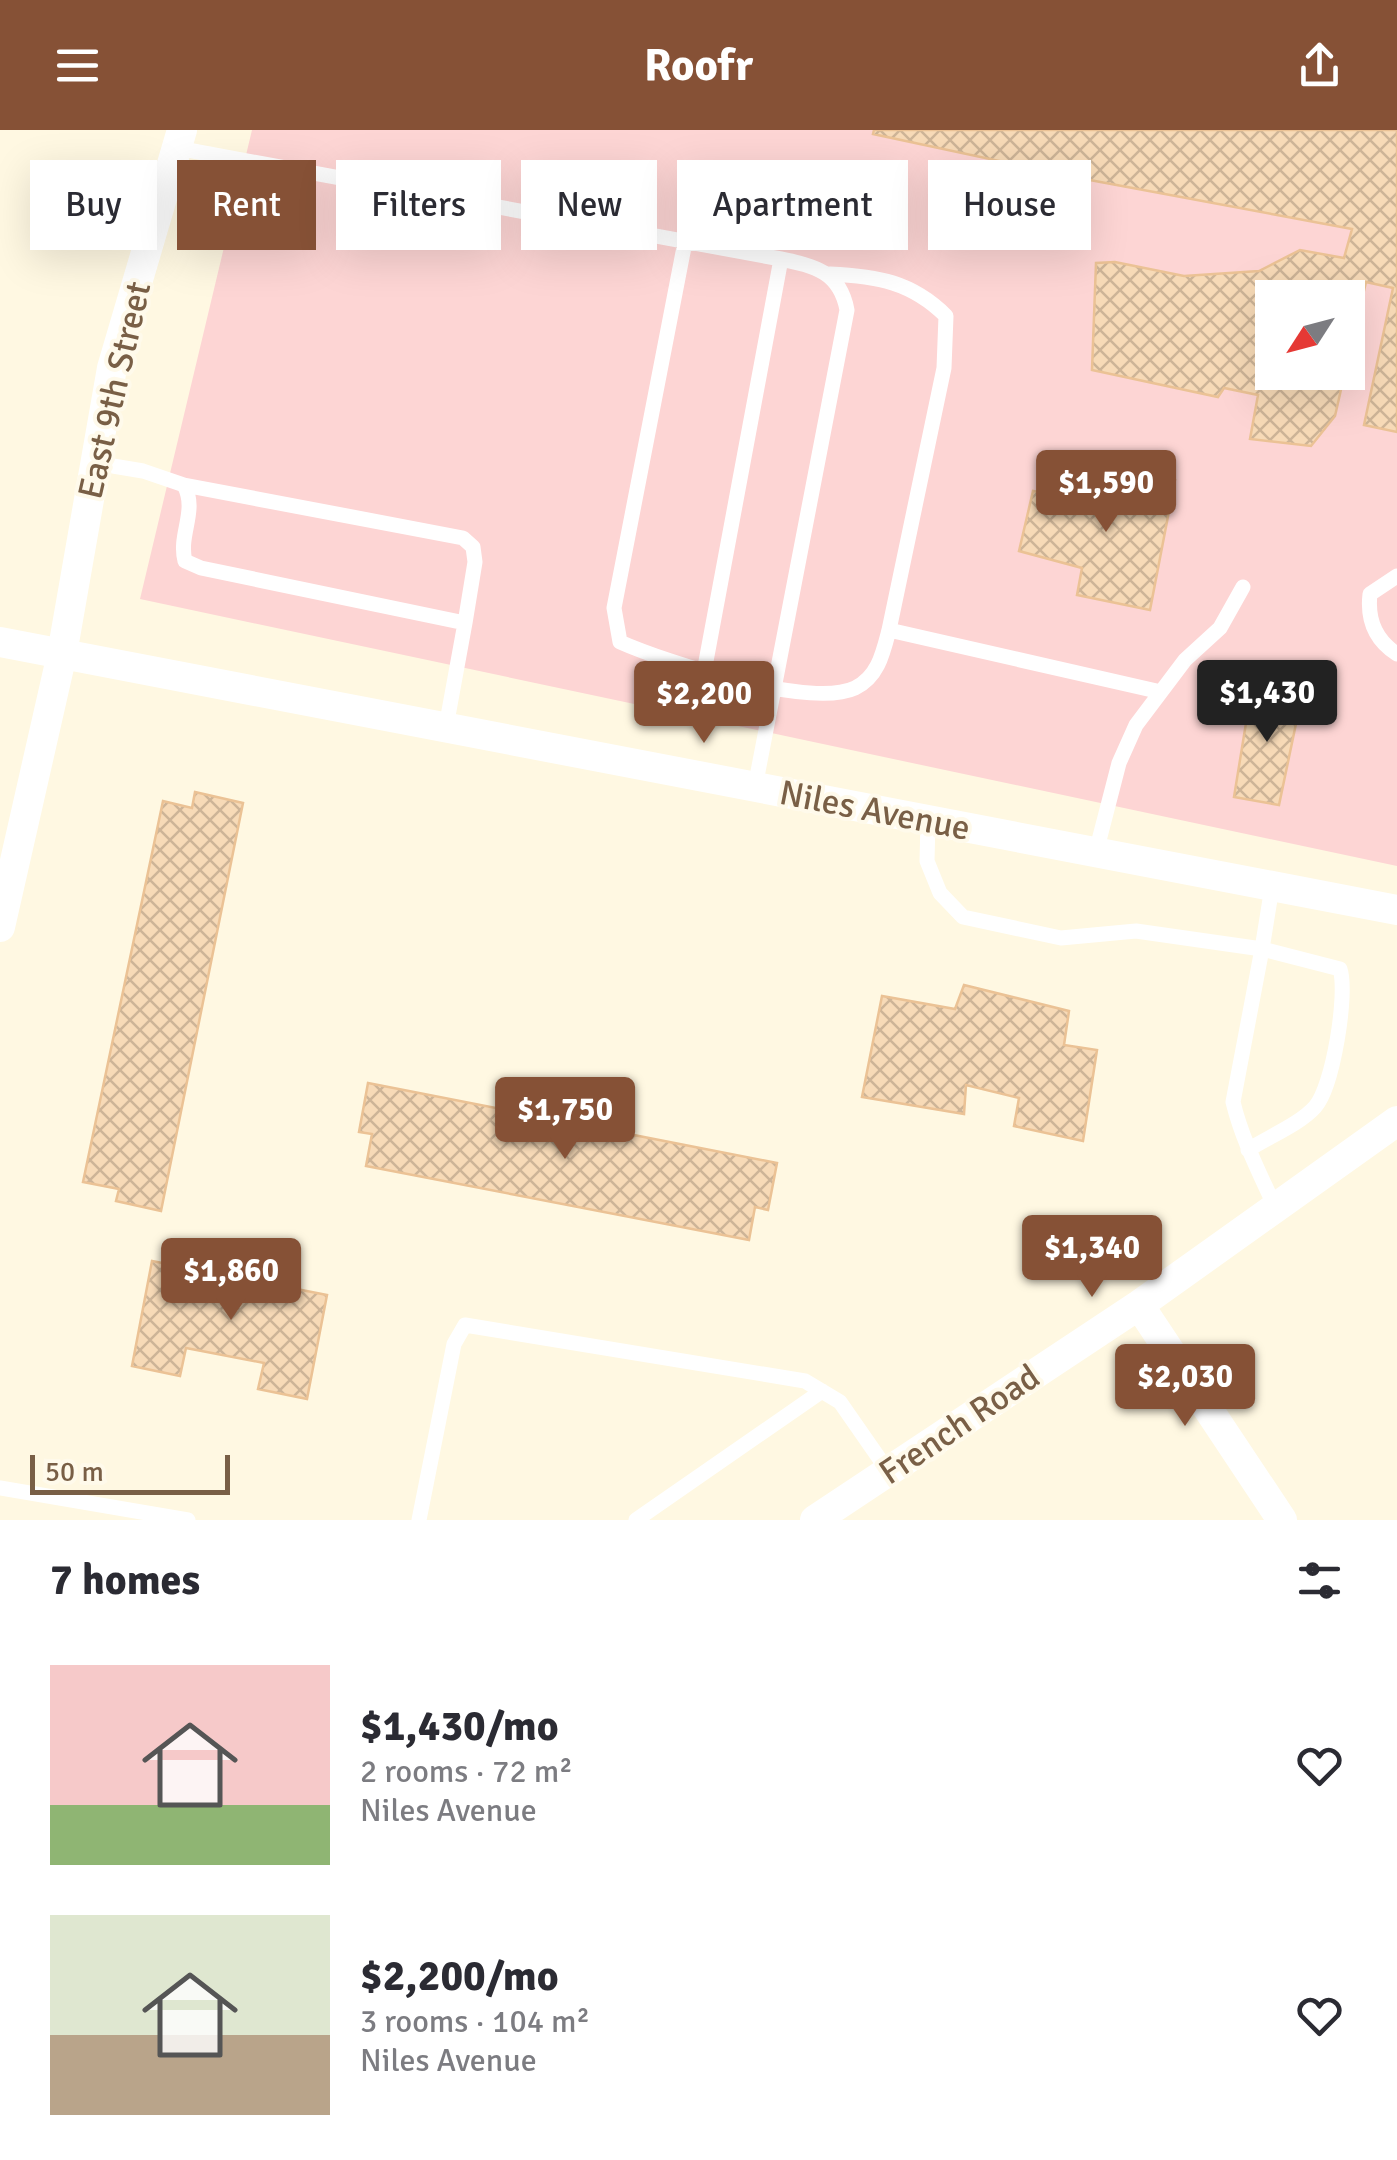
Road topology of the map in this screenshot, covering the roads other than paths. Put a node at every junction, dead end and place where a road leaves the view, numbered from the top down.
1 (179, 139) edge
2 (677, 240) edge
3 (683, 250) edge
4 (730, 250) edge
5 (781, 259) junction
6 (830, 274) junction
7 (95, 463) junction
8 (184, 485) junction
9 (1397, 576) edge
10 (1243, 587) dead end
11 (465, 623) junction
12 (889, 630) junction
13 (0, 642) edge
14 (62, 654) junction
15 (1397, 654) edge
16 (704, 672) junction
17 (774, 687) junction
18 (1161, 692) junction
19 (446, 727) junction
20 (755, 787) junction
21 (928, 822) junction
22 (1096, 852) junction
23 (1272, 887) junction
24 (1397, 910) edge
25 (0, 927) edge
26 (1262, 948) junction
27 (1397, 1120) edge
28 (1248, 1150) junction
29 (1275, 1207) junction
30 (1139, 1305) junction
31 (822, 1390) junction
32 (888, 1471) junction
33 (0, 1488) edge
34 (188, 1520) edge
35 (419, 1520) edge
36 (636, 1520) edge
37 (815, 1520) edge
38 (1282, 1520) edge

1 - 2 lane
1 - 7 street, East 9th Street
3 - 16 lane
4 - 5 lane
5 - 6 lane
5 - 16 lane
6 - 12 lane
6 - 17 lane
7 - 8 lane
7 - 14 street, East 9th Street
8 - 11 lane
8 - 11 lane
9 - 15 lane
10 - 18 lane
11 - 19 lane
12 - 17 lane
12 - 18 lane
13 - 14 street, Niles Avenue
14 - 19 street, Niles Avenue
14 - 25 street, East 9th Street
16 - 17 lane
17 - 20 lane
18 - 22 lane
19 - 20 street, Niles Avenue
20 - 21 street, Niles Avenue
21 - 22 street, Niles Avenue
21 - 26 lane
22 - 23 street, Niles Avenue
23 - 24 street, Niles Avenue
23 - 26 lane
26 - 28 lane
26 - 28 lane
27 - 29 street, French Road
28 - 29 lane
29 - 30 street, French Road
30 - 32 street, French Road
30 - 38 street
31 - 32 lane
31 - 35 lane
31 - 36 lane
32 - 37 street, French Road
33 - 34 lane

